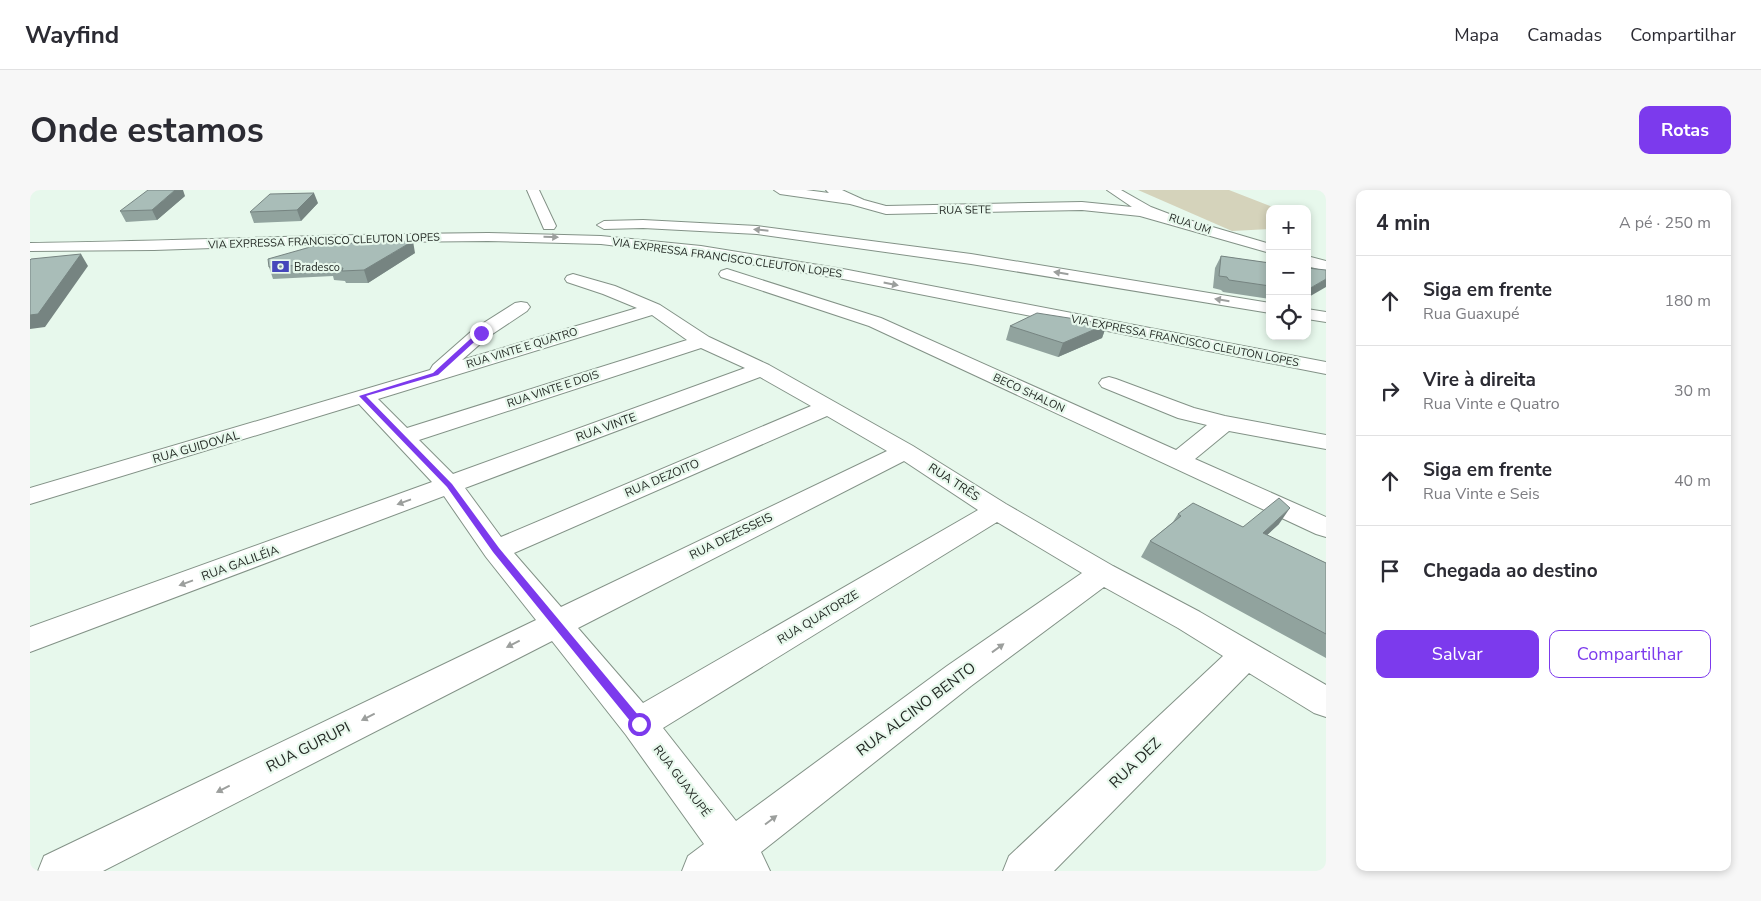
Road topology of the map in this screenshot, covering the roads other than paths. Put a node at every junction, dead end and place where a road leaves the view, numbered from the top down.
1 (533, 190) edge
2 (780, 190) edge
3 (832, 190) edge
4 (1114, 190) edge
5 (970, 196) dead end
6 (850, 200) junction
7 (1082, 206) junction
8 (1002, 210) junction
9 (1174, 220) junction
10 (568, 225) dead end
11 (586, 225) dead end
12 (549, 226) junction
13 (30, 237) edge
14 (844, 241) junction
15 (30, 247) edge
16 (1266, 249) edge
17 (1311, 262) edge
18 (1326, 266) edge
19 (727, 274) dead end
20 (843, 274) junction
21 (573, 279) dead end
22 (521, 307) dead end
23 (1266, 307) edge
24 (654, 309) junction
25 (1311, 315) edge
26 (1326, 317) edge
27 (702, 341) junction
28 (1326, 368) edge
29 (762, 369) junction
30 (435, 374) junction
31 (1109, 383) dead end
32 (362, 396) junction
33 (828, 407) junction
34 (1224, 423) junction
35 (404, 437) junction
36 (1326, 442) edge
37 (905, 451) junction
38 (1176, 461) junction
39 (450, 486) junction
40 (30, 496) edge
41 (997, 510) junction
42 (1326, 528) edge
43 (496, 550) junction
44 (1104, 573) junction
45 (557, 622) junction
46 (30, 640) edge
47 (1246, 655) junction
48 (1326, 703) edge
49 (639, 724) junction
50 (728, 864) edge
51 (59, 871) edge
52 (1024, 871) edge

1 - 12 main road
2 - 6 main road, RUA SETE
3 - 6 main road, RUA SETE
4 - 7 main road, RUA SETE
4 - 9 main road, RUA UM
5 - 8 main road
6 - 8 main road, RUA SETE
7 - 8 main road, RUA SETE
7 - 9 main road, RUA SETE
9 - 16 main road, RUA UM
10 - 12 main road, VIA EXPRESSA FRANCISCO CLEUTON LOPES
14 -> 11 main road, VIA EXPRESSA FRANCISCO CLEUTON LOPES
12 - 13 main road, VIA EXPRESSA FRANCISCO CLEUTON LOPES
14 - 20 main road
23 -> 14 main road, VIA EXPRESSA FRANCISCO CLEUTON LOPES
15 -> 20 main road, VIA EXPRESSA FRANCISCO CLEUTON LOPES
17 - 18 main road
19 - 38 main road, BECO SHALON
20 -> 28 main road, VIA EXPRESSA FRANCISCO CLEUTON LOPES
21 - 24 main road, RUA TRÊS
22 - 30 main road
24 - 27 main road, RUA TRÊS
24 - 30 main road, RUA VINTE E QUATRO
25 - 26 main road
27 - 29 main road, RUA TRÊS
27 - 35 main road, RUA VINTE E DOIS
29 - 33 main road, RUA TRÊS
29 - 39 main road, RUA VINTE
30 - 32 main road, RUA VINTE E QUATRO
31 - 34 main road
32 - 35 main road, RUA GUAXUPÉ
32 - 40 main road, RUA GUIDOVAL
33 - 37 main road, RUA TRÊS
33 - 43 main road, RUA DEZOITO
34 - 36 main road
34 - 38 main road
35 - 39 main road, RUA GUAXUPÉ
37 - 41 main road, RUA TRÊS
37 - 45 main road, RUA DEZESSEIS
38 - 42 main road, BECO SHALON
39 - 43 main road, RUA GUAXUPÉ
39 -> 46 main road, RUA GALILÉIA
41 - 44 main road, RUA TRÊS
41 - 49 main road, RUA QUATORZE
43 - 45 main road, RUA GUAXUPÉ
44 - 47 main road, RUA TRÊS
50 -> 44 main road, RUA ALCINO BENTO
45 - 49 main road, RUA GUAXUPÉ
45 -> 51 main road, RUA GURUPI
47 - 48 main road, RUA TRÊS
47 - 52 main road, RUA DEZ
49 - 50 main road, RUA GUAXUPÉ

